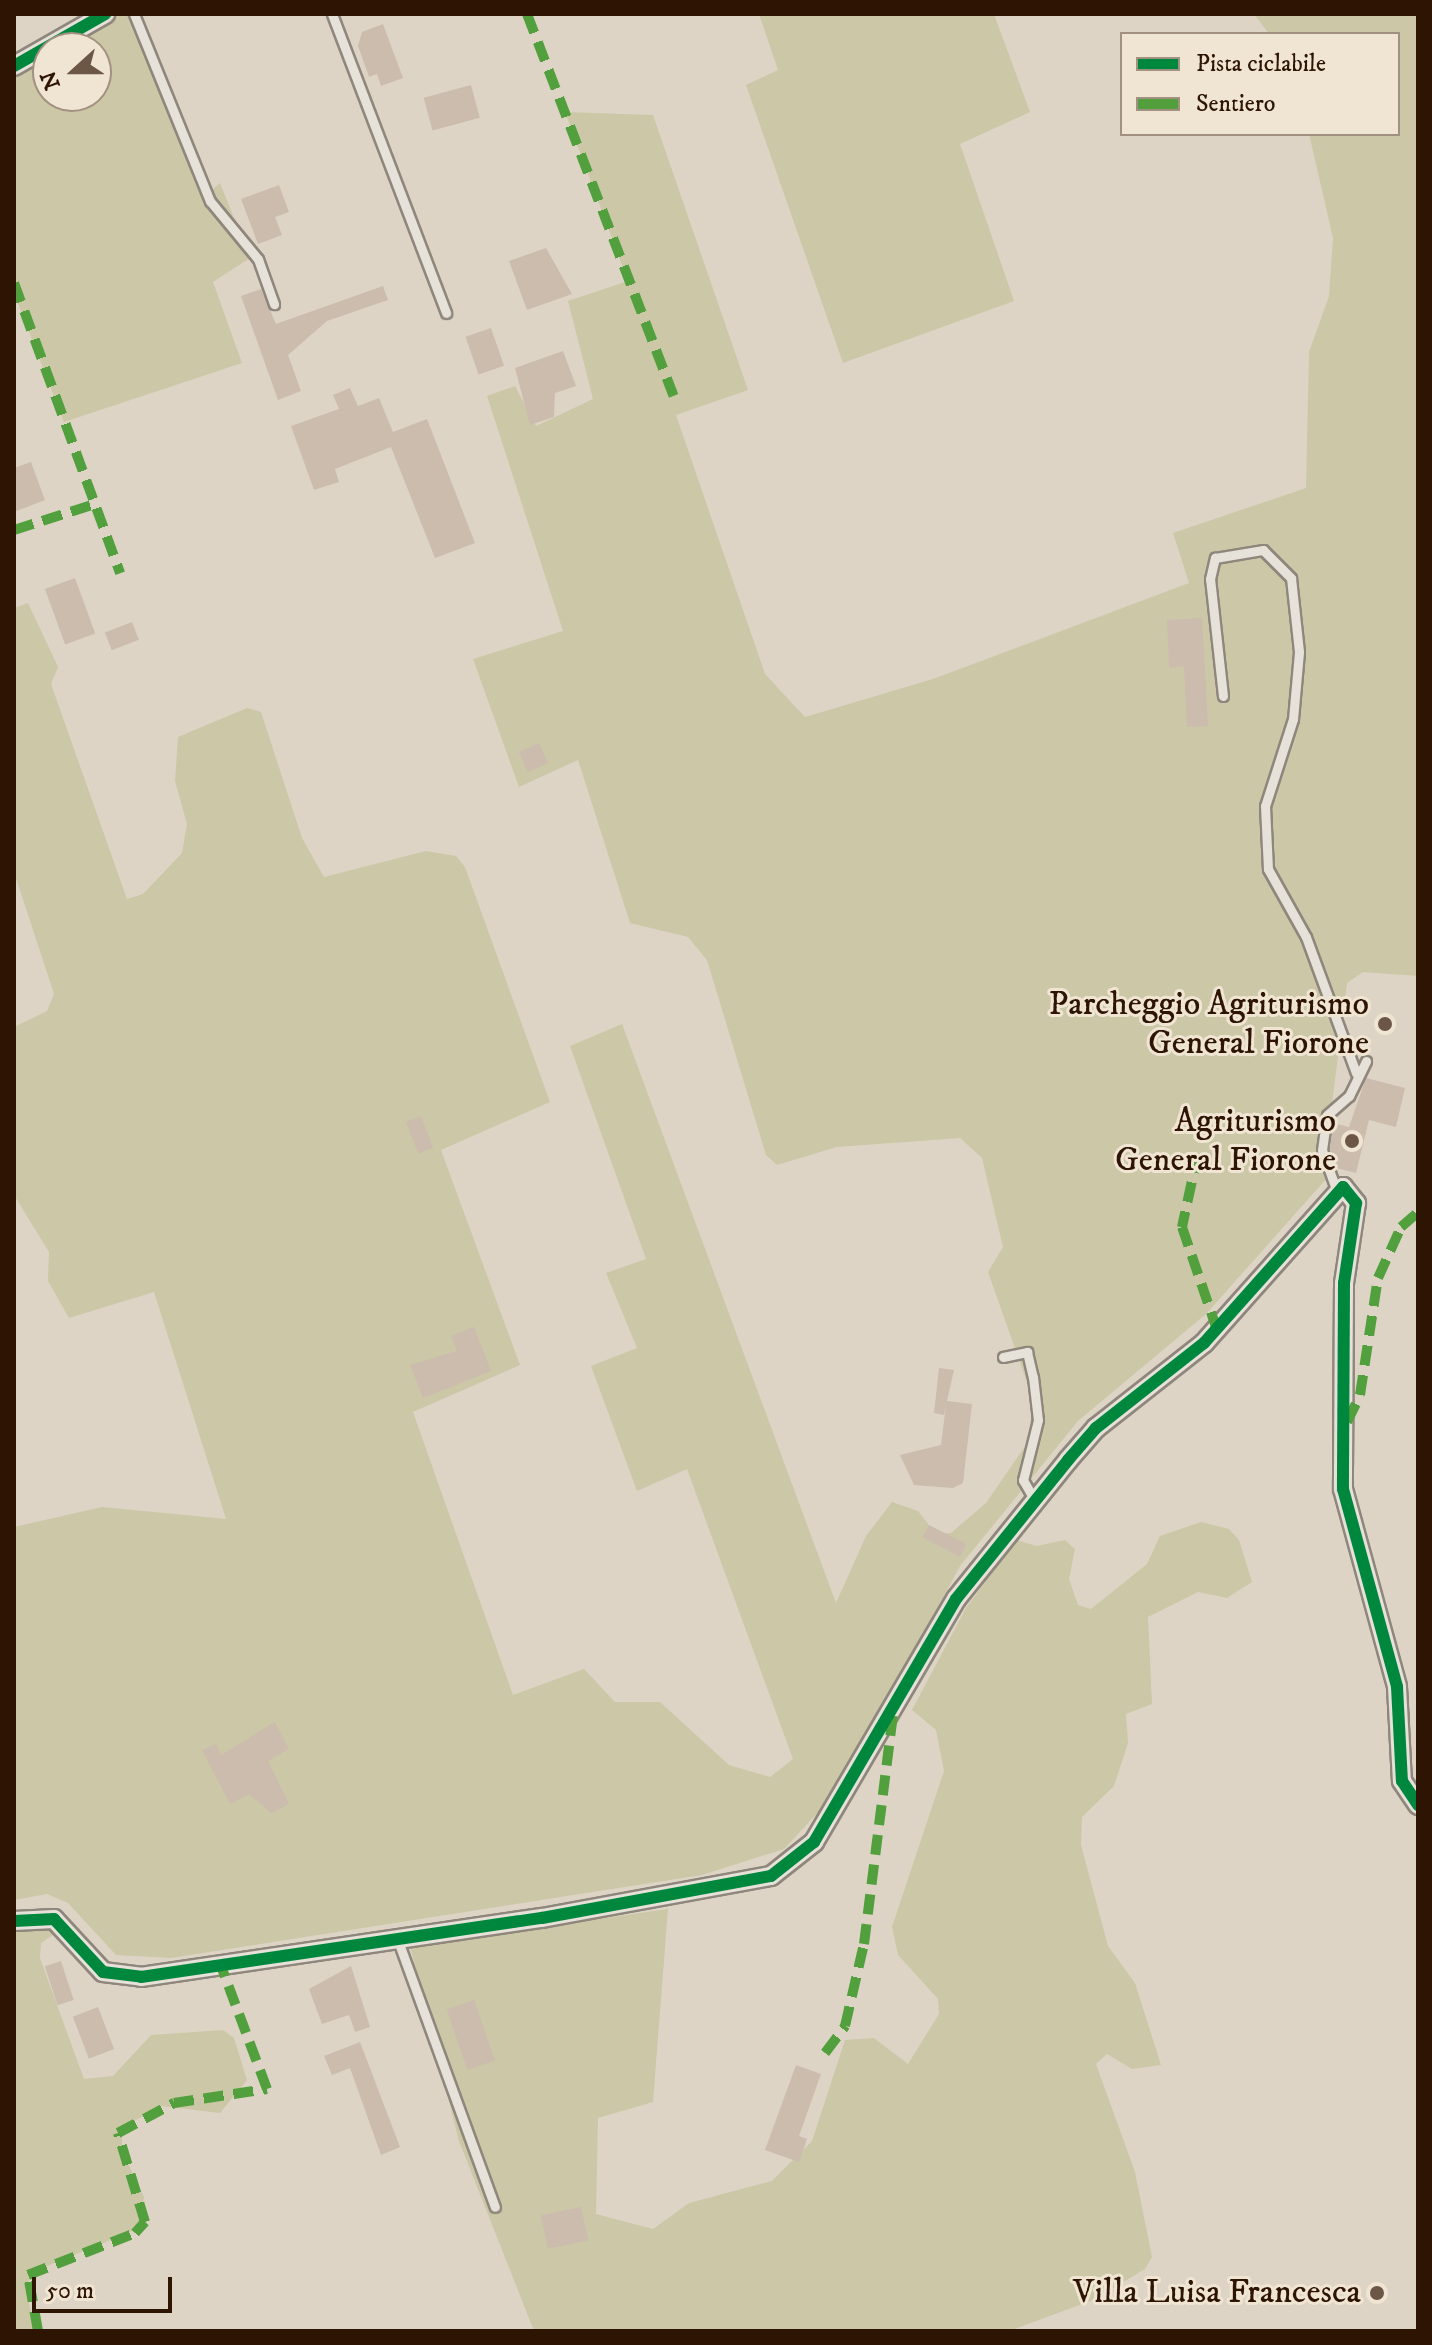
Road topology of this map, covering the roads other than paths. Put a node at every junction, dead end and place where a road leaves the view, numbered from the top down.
1 (105, 14) edge
2 (134, 14) edge
3 (332, 14) edge
4 (14, 66) edge
5 (274, 304) dead end
6 (446, 313) dead end
7 (1223, 696) dead end
8 (1366, 1061) dead end
9 (1356, 1073) junction
10 (1336, 1189) junction
11 (1003, 1357) dead end
12 (1035, 1501) junction
13 (1418, 1805) edge
14 (14, 1921) edge
15 (397, 1938) junction
16 (495, 2207) dead end

1 - 4 street
2 - 5 lane
3 - 6 lane
7 - 9 lane
8 - 9 lane
9 - 10 lane
10 - 12 street
10 - 13 street
11 - 12 lane
12 - 15 street
14 - 15 street
15 - 16 lane

